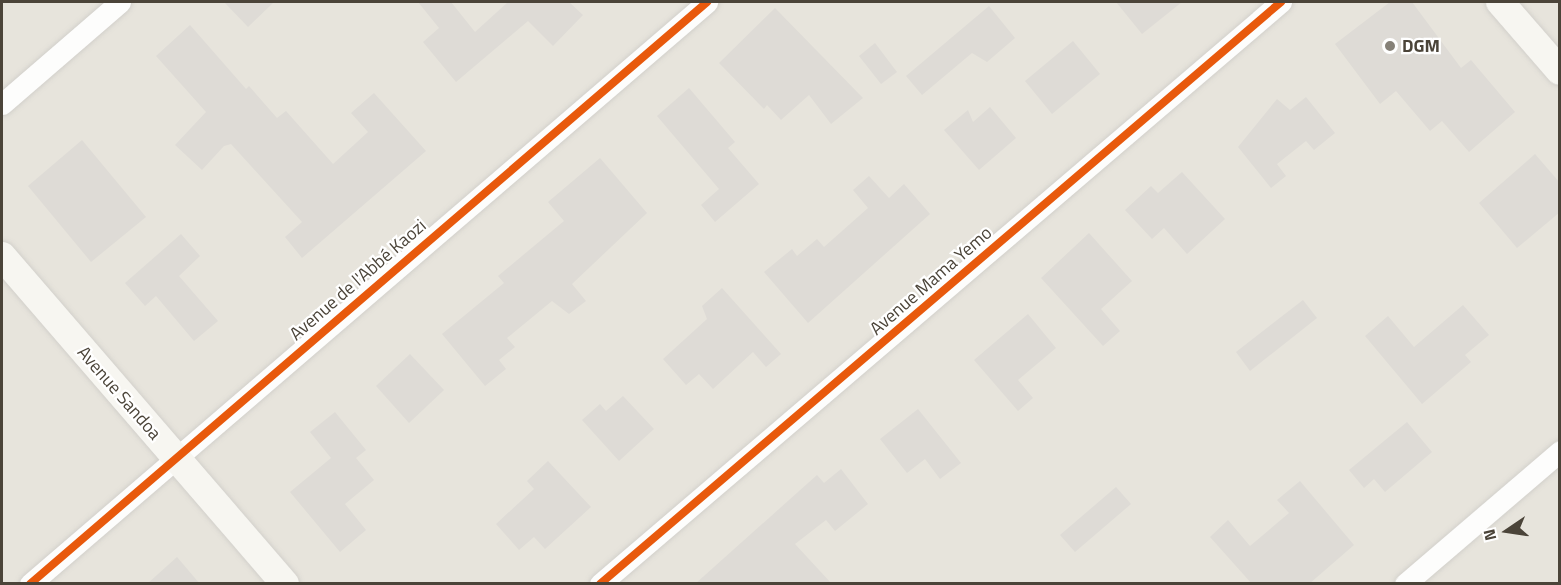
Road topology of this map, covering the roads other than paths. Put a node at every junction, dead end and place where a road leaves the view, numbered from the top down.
1 (120, 2) edge
2 (707, 2) edge
3 (1281, 2) edge
4 (1500, 2) edge
5 (1560, 71) edge
6 (2, 104) edge
7 (2, 256) edge
8 (1560, 451) edge
9 (174, 458) junction
10 (30, 584) edge
11 (285, 584) edge
12 (600, 584) edge
13 (1406, 584) edge

1 - 6 street
2 - 9 street, Avenue de l'Abbé Kaozi
3 - 12 street, Avenue Mama Yemo
4 - 5 street
7 - 9 street, Avenue Sandoa
8 - 13 street
9 - 10 street, Avenue de l'Abbé Kaozi
9 - 11 street, Avenue Sandoa

